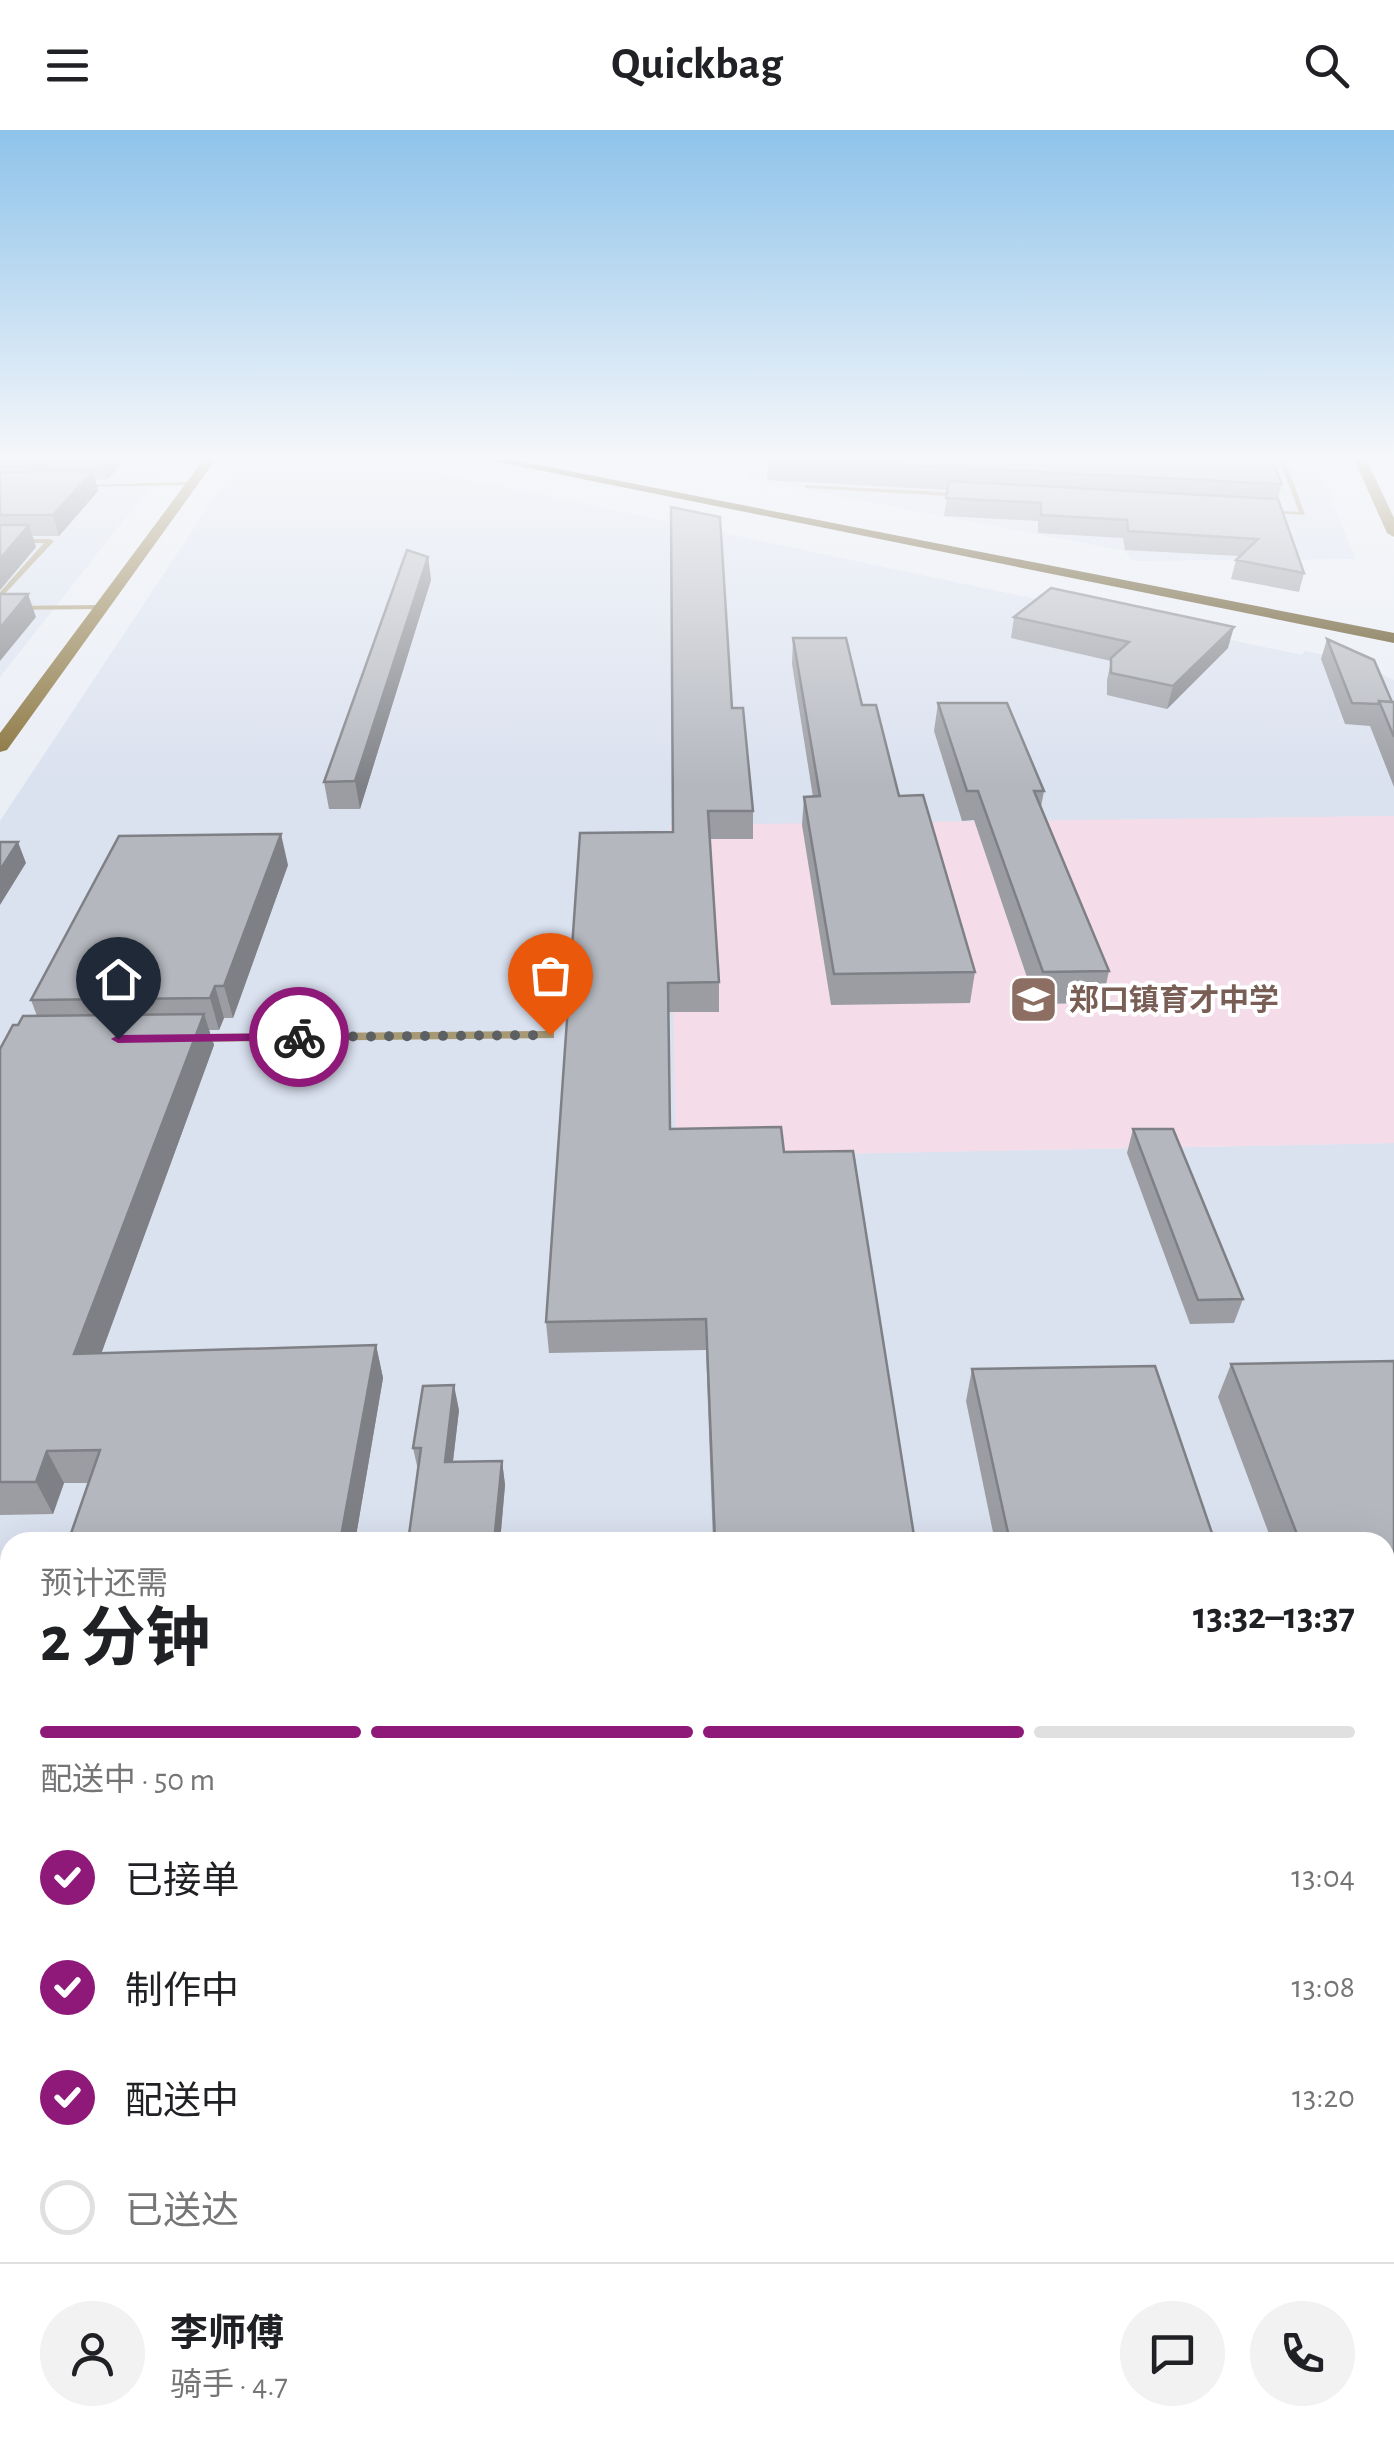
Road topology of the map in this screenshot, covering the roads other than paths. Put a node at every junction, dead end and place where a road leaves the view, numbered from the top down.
1 (26, 568) edge
2 (131, 568) edge
3 (1039, 568) edge
4 (1086, 568) edge
5 (0, 597) edge
6 (102, 607) junction
7 (0, 608) edge
8 (1394, 628) edge
9 (1394, 638) edge
10 (0, 746) edge
11 (550, 1035) dead end
12 (177, 1038) edge

1 - 5 lane
2 - 6 street
3 - 9 highway
4 - 8 highway
6 - 7 lane
6 - 10 street
11 - 12 lane

